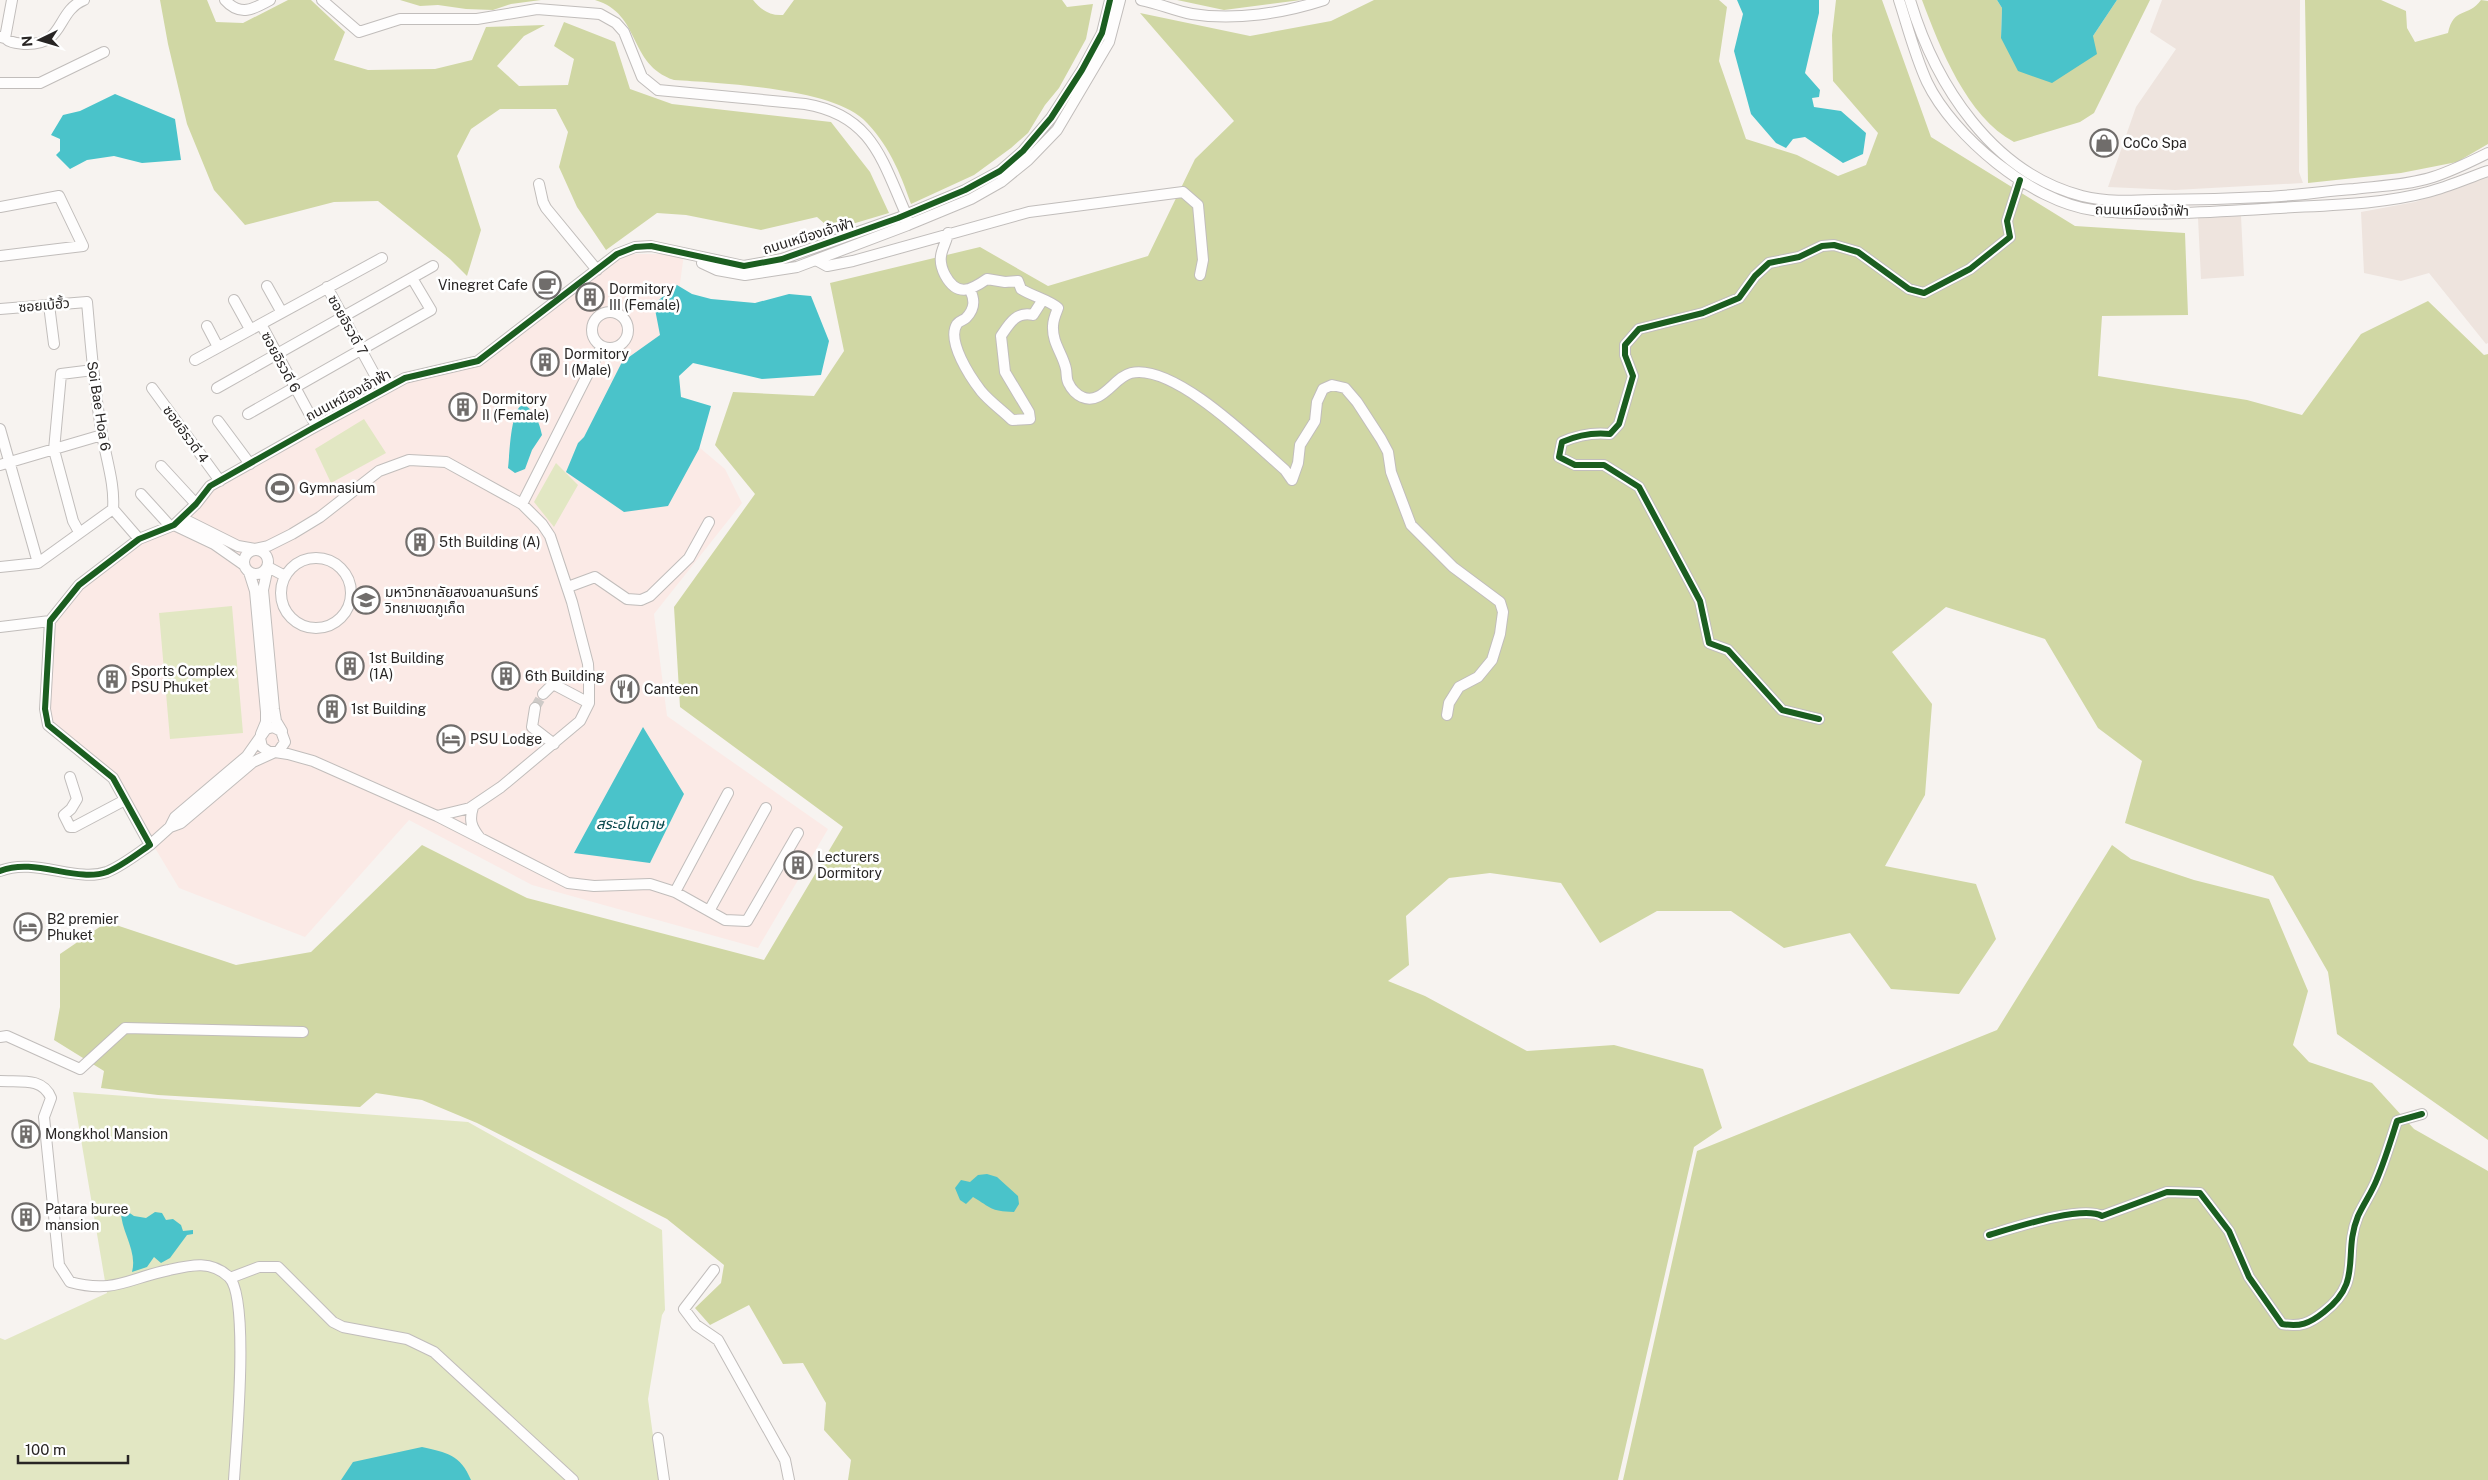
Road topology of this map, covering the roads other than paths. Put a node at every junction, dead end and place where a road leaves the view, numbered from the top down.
1 (12, 0) edge
2 (84, 0) edge
3 (225, 0) edge
4 (270, 0) edge
5 (322, 0) edge
6 (1110, 0) edge
7 (1120, 0) edge
8 (1141, 0) edge
9 (1324, 0) edge
10 (1899, 0) edge
11 (1910, 0) edge
12 (3, 38) edge
13 (104, 52) dead end
14 (1941, 76) junction
15 (1928, 83) junction
16 (0, 84) edge
17 (2488, 152) edge
18 (2488, 171) edge
19 (2420, 179) junction
20 (2020, 180) junction
21 (539, 184) dead end
22 (2426, 193) junction
23 (2140, 200) junction
24 (0, 206) edge
25 (2122, 206) junction
26 (2140, 212) junction
27 (906, 214) junction
28 (908, 225) junction
29 (948, 233) junction
30 (684, 254) junction
31 (0, 256) edge
32 (382, 258) dead end
33 (816, 260) junction
34 (433, 266) dead end
35 (597, 270) junction
36 (1200, 275) dead end
37 (412, 278) junction
38 (267, 286) dead end
39 (327, 286) junction
40 (970, 290) junction
41 (234, 300) dead end
42 (1042, 301) junction
43 (87, 302) joint
44 (48, 305) junction
45 (0, 309) edge
46 (281, 311) junction
47 (343, 317) junction
48 (261, 324) junction
49 (207, 326) dead end
50 (250, 329) junction
51 (54, 344) dead end
52 (602, 346) dead end
53 (218, 347) junction
54 (361, 350) junction
55 (277, 354) junction
56 (194, 360) dead end
57 (92, 370) junction
58 (295, 387) junction
59 (152, 388) dead end
60 (217, 388) dead end
61 (383, 390) junction
62 (248, 414) dead end
63 (218, 421) dead end
64 (316, 426) junction
65 (0, 429) edge
66 (102, 435) junction
67 (54, 450) junction
68 (5, 463) edge
69 (250, 464) junction
70 (161, 466) dead end
71 (220, 480) junction
72 (141, 494) dead end
73 (196, 504) junction
74 (522, 504) junction
75 (113, 510) junction
76 (182, 518) junction
77 (709, 522) dead end
78 (172, 526) junction
79 (79, 532) junction
80 (139, 540) junction
81 (256, 549) junction
82 (38, 563) junction
83 (0, 567) edge
84 (268, 567) junction
85 (247, 568) junction
86 (285, 576) junction
87 (568, 588) junction
88 (50, 621) junction
89 (0, 627) edge
90 (543, 694) dead end
91 (589, 703) junction
92 (535, 708) tunnel mouth
93 (1447, 715) dead end
94 (1819, 720) dead end
95 (283, 734) junction
96 (260, 737) junction
97 (554, 744) junction
98 (275, 752) junction
99 (70, 777) dead end
100 (728, 793) dead end
101 (125, 800) junction
102 (473, 807) junction
103 (766, 808) dead end
104 (437, 816) junction
105 (170, 827) junction
106 (798, 833) dead end
107 (481, 839) junction
108 (150, 845) junction
109 (0, 871) edge
110 (674, 892) junction
111 (710, 911) junction
112 (303, 1032) dead end
113 (0, 1037) edge
114 (0, 1080) edge
115 (2422, 1114) dead end
116 (1989, 1235) dead end
117 (714, 1270) dead end
118 (230, 1278) junction
119 (658, 1438) dead end
120 (234, 1480) edge
121 (573, 1480) edge
122 (664, 1480) edge
123 (789, 1480) edge

1 - 12 street
2 - 12 street
3 - 4 street
5 - 27 street
6 - 27 street, ถนนเหมืองเจ้าฟ้า
7 - 28 street, ถนนเหมืองเจ้าฟ้า
8 - 9 street
10 - 15 street, ถนนเหมืองเจ้าฟ้า
11 - 14 street, ถนนเหมืองเจ้าฟ้า
13 - 16 street
14 - 15 street
14 - 25 street, ถนนเหมืองเจ้าฟ้า
15 - 20 street, ถนนเหมืองเจ้าฟ้า
17 - 19 street, ถนนเหมืองเจ้าฟ้า
18 - 22 street, ถนนเหมืองเจ้าฟ้า
19 - 22 street
19 - 23 street, ถนนเหมืองเจ้าฟ้า
20 - 25 street, ถนนเหมืองเจ้าฟ้า
20 - 94 street
21 - 35 street
22 - 26 street, ถนนเหมืองเจ้าฟ้า
23 - 25 street, ถนนเหมืองเจ้าฟ้า
23 - 26 street
24 - 31 street
25 - 26 street, ถนนเหมืองเจ้าฟ้า
27 - 28 street
27 - 30 street, ถนนเหมืองเจ้าฟ้า
28 - 33 street, ถนนเหมืองเจ้าฟ้า
29 - 33 street
29 - 36 street
29 - 40 street
30 - 33 street, ถนนเหมืองเจ้าฟ้า
30 - 35 street, ถนนเหมืองเจ้าฟ้า
32 - 39 street
34 - 37 street
35 - 61 street, ถนนเหมืองเจ้าฟ้า
37 - 47 street
37 - 54 street
38 - 46 street
39 - 46 street
39 - 47 street, ซอยอิรวดี 7
40 - 42 street
40 - 42 street
41 - 50 street
42 - 93 street
43 - 44 street, ซอยเบ้ฮั้ว
43 - 57 street, Soi Bae Hoa 6
44 - 45 street, ซอยเบ้ฮั้ว
44 - 51 street
46 - 48 street
47 - 54 street, ซอยอิรวดี 7
47 - 55 street
48 - 50 street
48 - 55 street, ซอยอิรวดี 6
49 - 53 street
50 - 53 street
52 - 74 street
53 - 56 street
54 - 58 street
54 - 61 street, ซอยอิรวดี 7
55 - 58 street, ซอยอิรวดี 6
55 - 60 street
57 - 66 street, Soi Bae Hoa 6
57 - 67 street
58 - 62 street
58 - 64 street, ซอยอิรวดี 6
59 - 71 street, ซอยอิรวดี 4
61 - 64 street, ถนนเหมืองเจ้าฟ้า
63 - 69 street
64 - 69 street, ถนนเหมืองเจ้าฟ้า
65 - 68 street
66 - 67 street
66 - 75 street, Soi Bae Hoa 6
67 - 68 street
67 - 79 street
68 - 82 street
69 - 71 street, ถนนเหมืองเจ้าฟ้า
70 - 73 street
71 - 73 street, ถนนเหมืองเจ้าฟ้า
72 - 78 street
73 - 76 street, ถนนเหมืองเจ้าฟ้า
74 - 81 street
74 - 87 street
75 - 79 street
75 - 80 street
76 - 78 street, ถนนเหมืองเจ้าฟ้า
76 - 81 street
77 - 87 street
78 - 80 street, ถนนเหมืองเจ้าฟ้า
78 - 85 street
79 - 82 street
80 - 88 street, ถนนเหมืองเจ้าฟ้า
81 - 84 street
81 - 85 street
82 - 83 street
84 - 85 street
84 - 86 street
84 - 95 street
85 - 96 street
86 - 86 street
87 - 91 street
88 - 89 street
88 - 101 street
90 - 91 street
91 - 97 street
92 - 97 street
95 - 96 street
95 - 98 street
96 - 98 street
96 - 105 street
97 - 102 street
98 - 104 street
98 - 105 street
99 - 101 street
100 - 110 street
101 - 108 street
102 - 104 street
102 - 107 street
103 - 111 street
104 - 107 street
105 - 108 street
106 - 111 street
107 - 110 street
108 - 109 street
110 - 111 street
112 - 113 street
114 - 118 street
115 - 116 street
117 - 123 street
118 - 120 street
118 - 121 street
119 - 122 street

